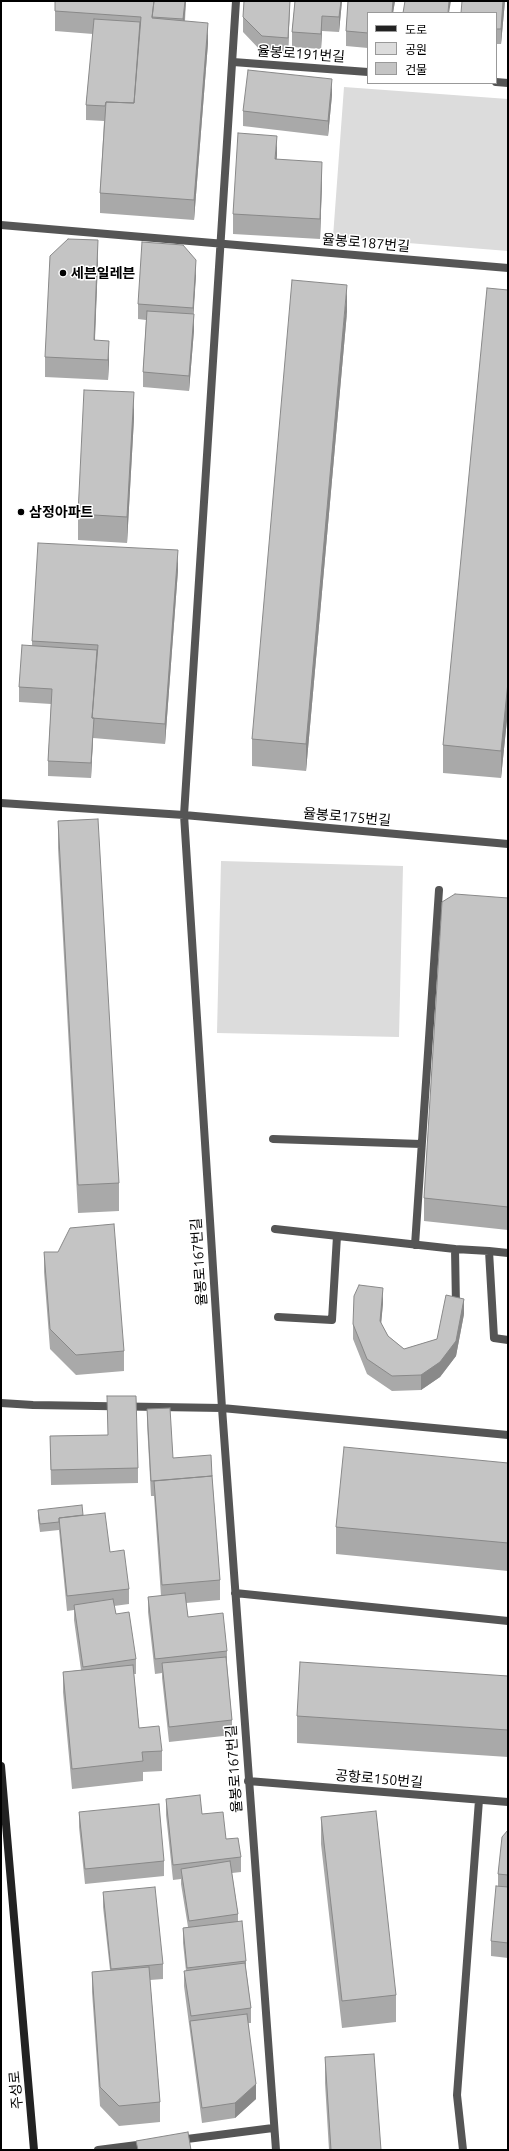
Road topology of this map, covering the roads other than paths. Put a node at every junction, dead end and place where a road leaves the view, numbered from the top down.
1 (236, 1) edge
2 (233, 62) junction
3 (367, 72) edge
4 (497, 82) edge
5 (508, 83) edge
6 (1, 225) edge
7 (221, 244) junction
8 (508, 268) edge
9 (1, 803) edge
10 (184, 815) junction
11 (508, 844) edge
12 (439, 890) dead end
13 (273, 1139) dead end
14 (421, 1144) junction
15 (275, 1229) dead end
16 (337, 1236) junction
17 (415, 1245) junction
18 (455, 1249) junction
19 (490, 1252) junction
20 (508, 1252) edge
21 (456, 1307) edge
22 (278, 1317) dead end
23 (508, 1340) edge
24 (1, 1403) edge
25 (222, 1408) junction
26 (508, 1435) edge
27 (235, 1593) junction
28 (508, 1621) edge
29 (1, 1766) edge
30 (248, 1781) junction
31 (479, 1800) junction
32 (508, 1802) edge
33 (273, 2128) junction
34 (172, 2141) edge
35 (157, 2143) edge
36 (34, 2150) edge
37 (98, 2150) edge
38 (276, 2150) edge
39 (462, 2150) edge

1 - 2 street
2 - 3 street, 율봉로191번길
2 - 7 street
4 - 5 street
6 - 7 street, 율봉로187번길
7 - 8 street, 율봉로187번길
7 - 10 street
9 - 10 street, 율봉로175번길
10 - 11 street, 율봉로175번길
10 - 25 street, 율봉로167번길
12 - 14 street
13 - 14 street
14 - 17 street
15 - 16 street
16 - 17 street
16 - 22 street
17 - 18 street
18 - 19 street
18 - 21 street
19 - 20 street
19 - 23 street
24 - 25 street
25 - 26 street
25 - 27 street, 율봉로167번길
27 - 28 street
27 - 30 street, 율봉로167번길
29 - 36 street, 주성로
30 - 31 street, 공항로150번길
30 - 33 street, 율봉로167번길
31 - 32 street, 공항로150번길
31 - 39 street
33 - 34 street
33 - 38 street, 율봉로167번길
35 - 37 street

